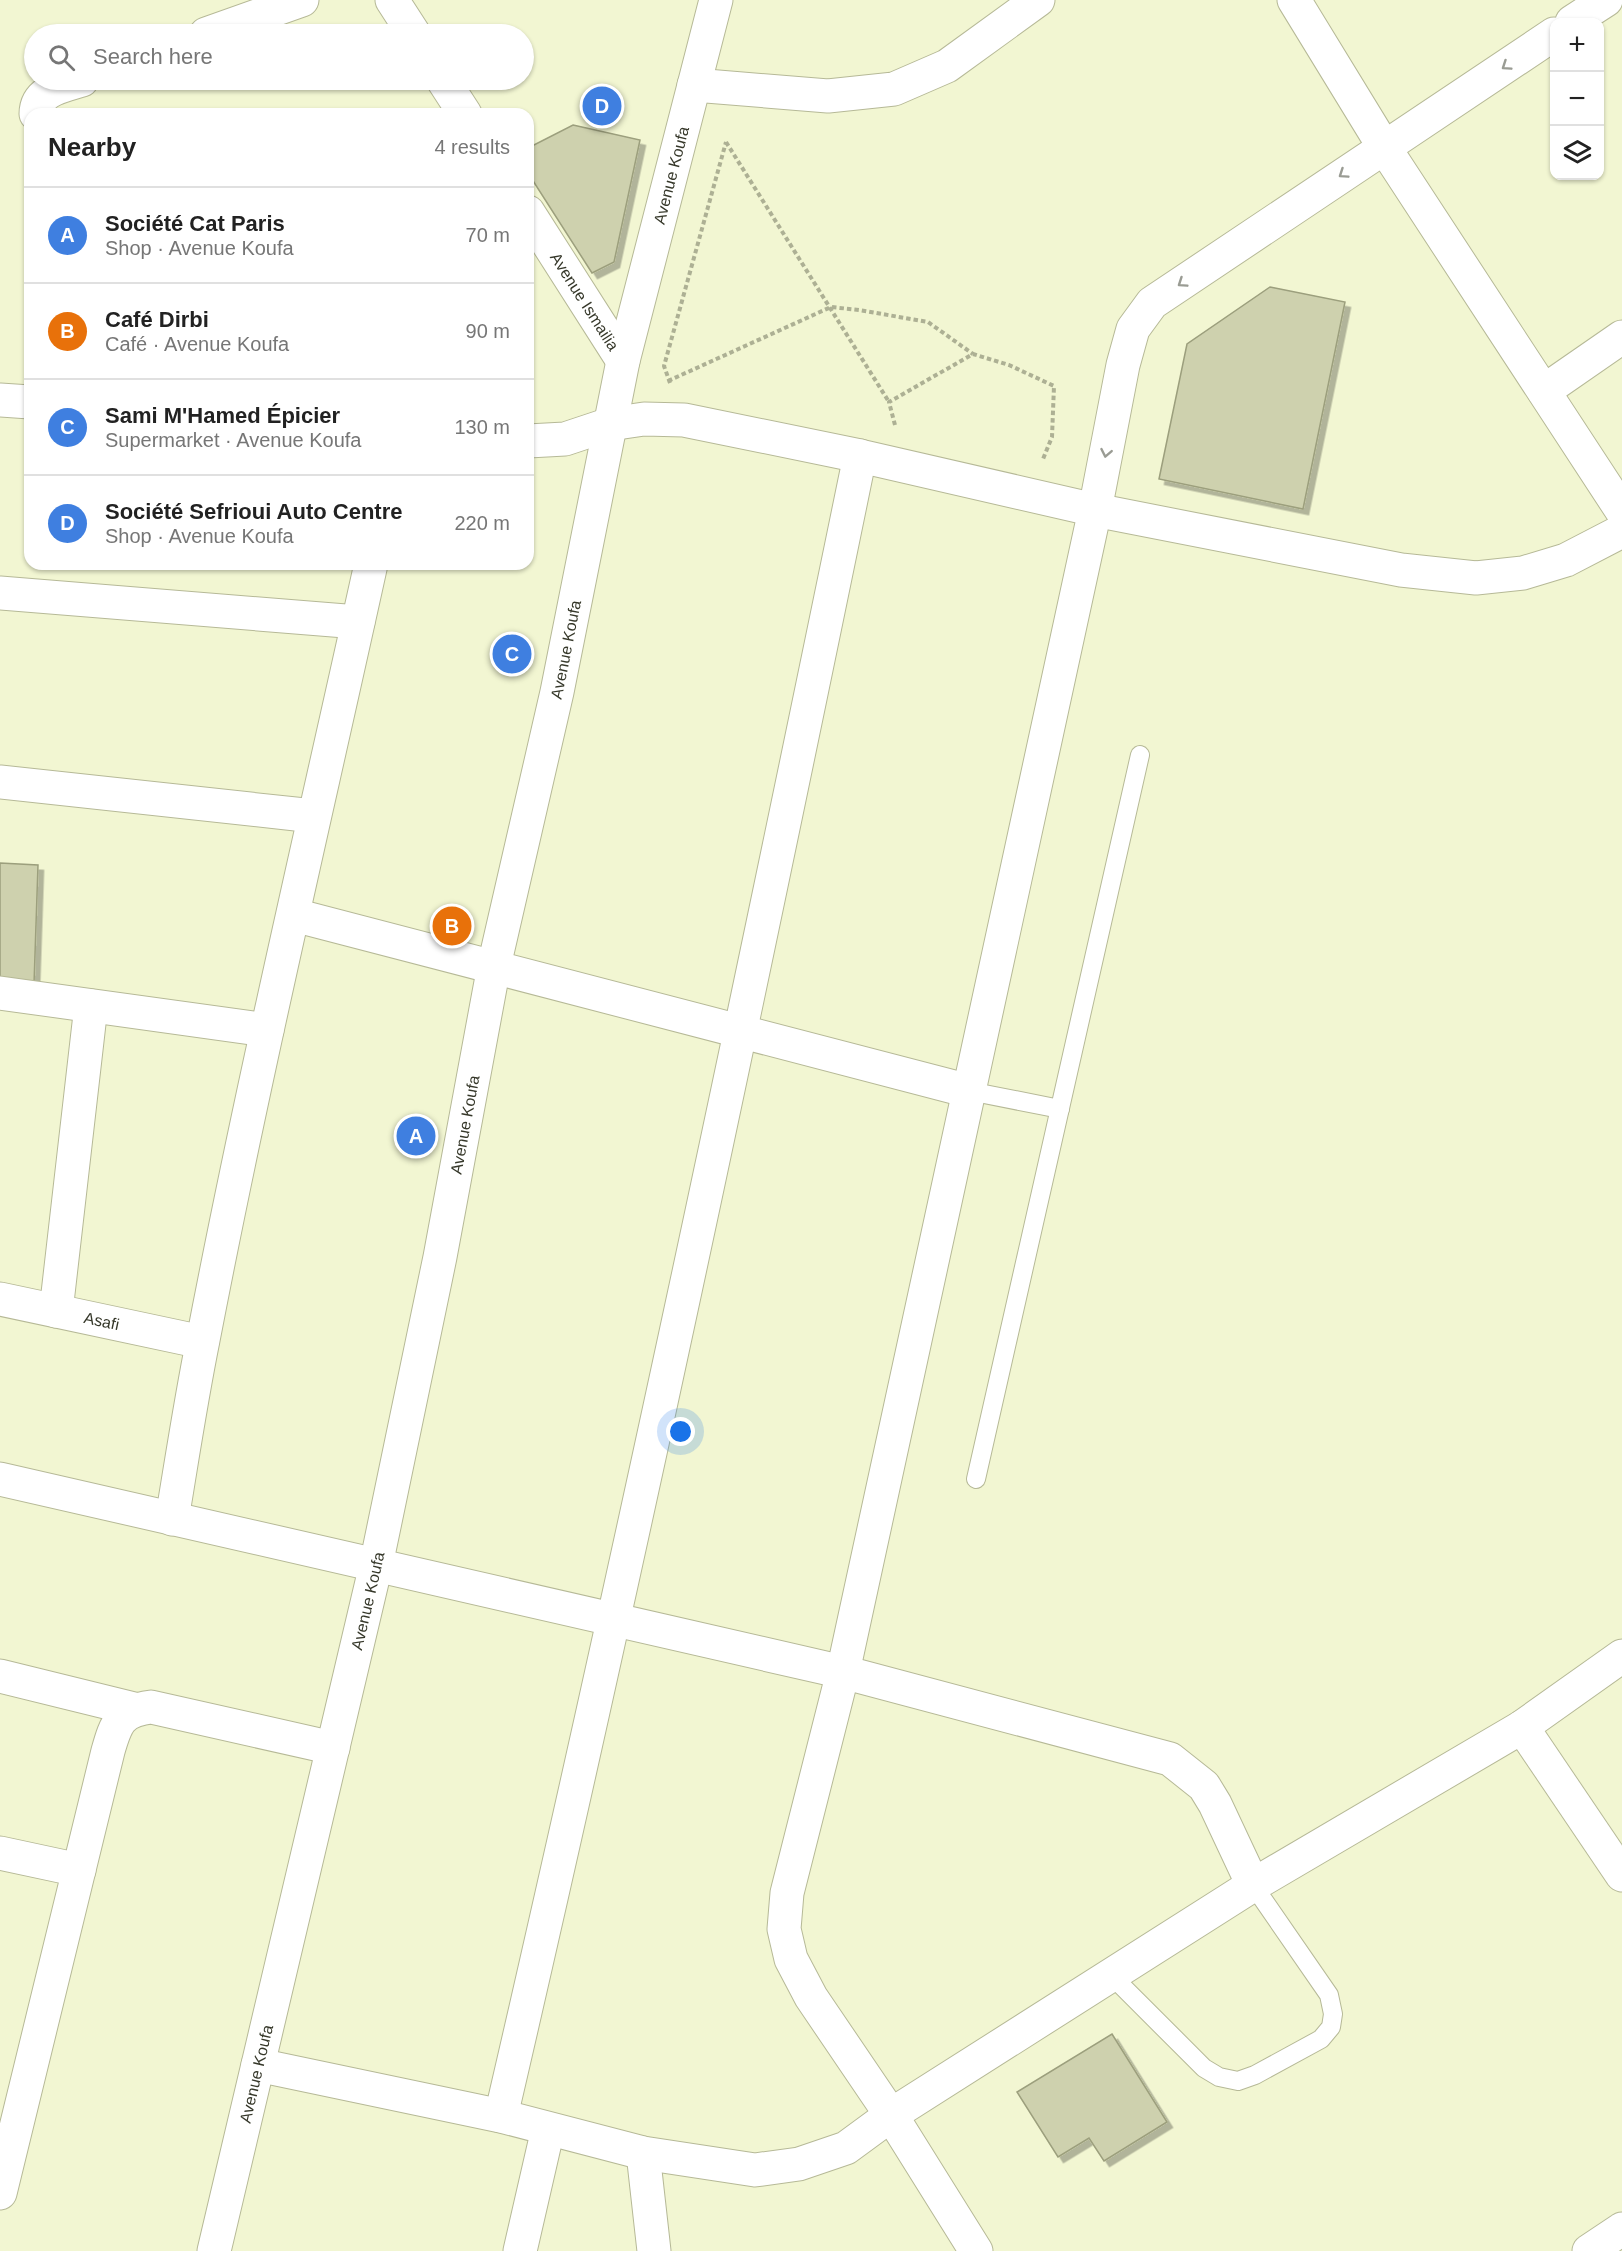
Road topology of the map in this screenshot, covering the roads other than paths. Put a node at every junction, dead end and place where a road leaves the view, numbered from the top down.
1 (302, 0) edge
2 (392, 0) edge
3 (716, 0) edge
4 (1038, 0) edge
5 (1294, 0) edge
6 (1606, 0) edge
7 (1578, 18) edge
8 (234, 24) edge
9 (408, 24) edge
10 (1550, 37) edge
11 (694, 85) junction
12 (57, 90) edge
13 (449, 90) edge
14 (37, 108) edge
15 (461, 108) edge
16 (1384, 147) junction
17 (534, 221) edge
18 (1622, 337) edge
19 (623, 361) junction
20 (1544, 391) junction
21 (0, 400) edge
22 (24, 402) edge
23 (610, 424) junction
24 (534, 441) edge
25 (860, 456) junction
26 (1095, 510) junction
27 (1622, 510) edge
28 (1622, 531) edge
29 (370, 570) edge
30 (0, 593) edge
31 (358, 622) junction
32 (1140, 755) dead end
33 (0, 782) edge
34 (314, 816) junction
35 (294, 915) junction
36 (494, 966) junction
37 (0, 993) edge
38 (91, 1006) junction
39 (267, 1030) junction
40 (741, 1033) junction
41 (969, 1091) junction
42 (1060, 1109) junction
43 (0, 1299) edge
44 (56, 1311) junction
45 (202, 1342) junction
46 (0, 1479) edge
47 (976, 1479) dead end
48 (172, 1519) junction
49 (376, 1565) junction
50 (612, 1619) junction
51 (1622, 1656) edge
52 (843, 1672) junction
53 (0, 1676) edge
54 (134, 1709) junction
55 (1522, 1727) junction
56 (333, 1748) junction
57 (0, 1853) edge
58 (79, 1870) junction
59 (1622, 1875) edge
60 (1253, 1885) junction
61 (1111, 1975) junction
62 (258, 2065) junction
63 (891, 2115) junction
64 (501, 2116) junction
65 (548, 2128) junction
66 (6, 2150) edge
67 (643, 2153) junction
68 (0, 2193) edge
69 (1622, 2229) edge
70 (214, 2251) edge
71 (520, 2251) edge
72 (654, 2251) edge
73 (976, 2251) edge
74 (1589, 2251) edge

1 - 8 street
2 - 9 street
3 - 11 street, Avenue Koufa
4 - 11 street
5 - 16 street
6 - 7 street
10 -> 16 street
11 - 19 street, Avenue Koufa
12 - 14 street
13 - 15 street
16 - 20 street
16 -> 26 street
17 - 19 street, Avenue Ismailia
18 - 20 street
19 - 23 street, Avenue Koufa
20 - 27 street
21 - 22 street
23 - 24 street
23 - 25 street
23 - 36 street, Avenue Koufa
25 - 26 street
25 - 40 street
26 - 28 street
26 - 41 street
29 - 31 street
30 - 31 street
31 - 34 street
32 - 42 lane
33 - 34 street
34 - 35 street
35 - 36 street
35 - 39 street
36 - 40 street
36 - 49 street, Avenue Koufa
37 - 38 street
38 - 39 street
38 - 44 street
39 - 45 street
40 - 41 street
40 - 50 street
41 - 42 lane
41 - 52 street
42 - 47 lane
43 - 44 street, Asafi
44 - 45 street, Asafi
45 - 48 street
46 - 48 street
48 - 49 street
49 - 50 street
49 - 56 street, Avenue Koufa
50 - 52 street
50 - 64 street
51 - 55 street
52 - 60 street
52 - 63 street
53 - 54 street
54 - 56 street
54 - 58 street
55 - 59 street
55 - 60 street
56 - 62 street, Avenue Koufa
57 - 58 street
58 - 66 street
60 - 61 street
60 - 61 lane
61 - 63 street
62 - 64 street
62 - 70 street, Avenue Koufa
63 - 67 street
63 - 73 street
64 - 65 street
65 - 67 street
65 - 71 street
66 - 68 street
67 - 72 street
69 - 74 street

